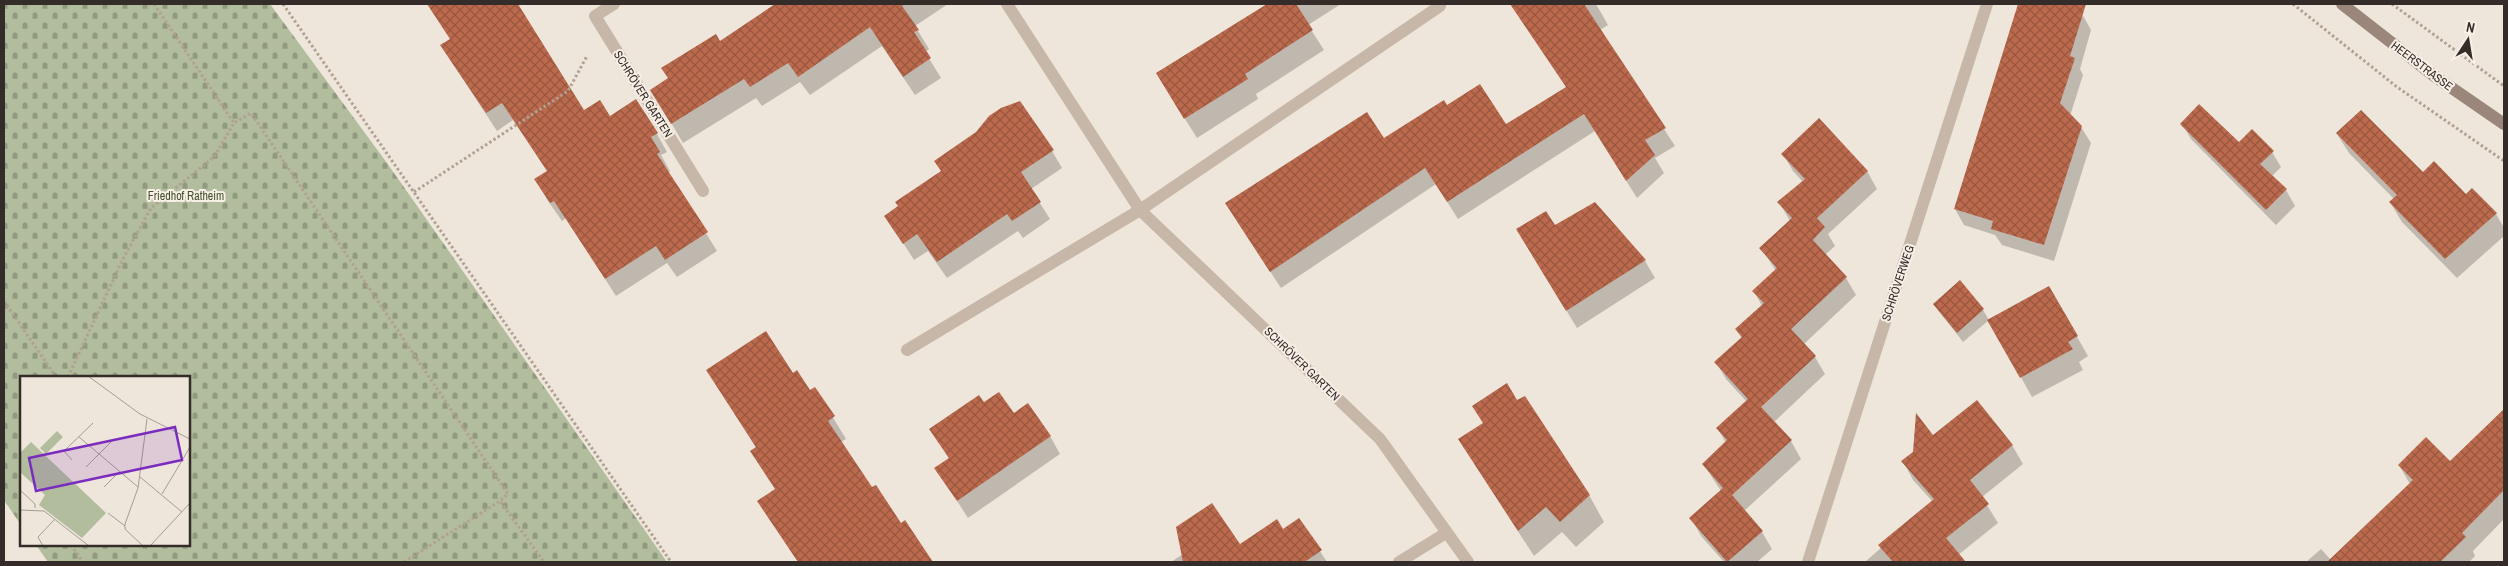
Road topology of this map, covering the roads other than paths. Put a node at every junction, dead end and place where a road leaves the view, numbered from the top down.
1 (614, 4) edge
2 (1007, 4) edge
3 (1987, 4) edge
4 (2342, 4) edge
5 (1440, 6) dead end
6 (2504, 124) edge
7 (703, 192) dead end
8 (1140, 210) junction
9 (907, 350) dead end
10 (1446, 532) junction
11 (1399, 562) edge
12 (1468, 562) edge
13 (1808, 562) edge

1 - 7 street, SCHRÖVER GARTEN
2 - 8 street, SCHRÖVER GARTEN
3 - 13 street, SCHRÖVERWEG
4 - 6 main road, HEERSTRASSE
5 - 8 street
8 - 9 street
8 - 10 street, SCHRÖVER GARTEN
10 - 11 street
10 - 12 street, SCHRÖVER GARTEN

